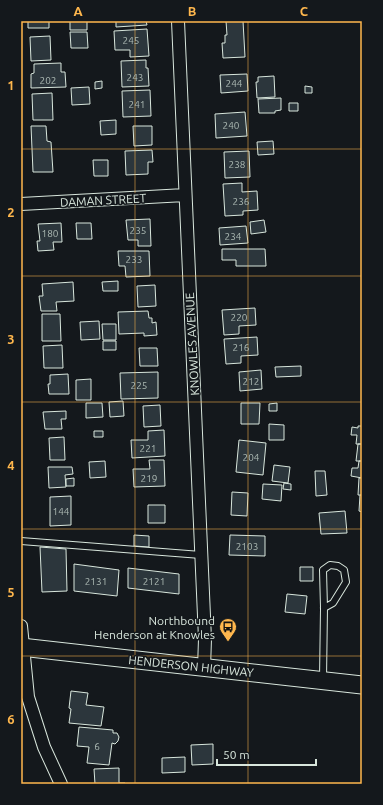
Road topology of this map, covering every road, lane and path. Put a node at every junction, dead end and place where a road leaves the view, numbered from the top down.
1 (178, 21) edge
2 (185, 195) junction
3 (21, 204) edge
4 (21, 541) edge
5 (201, 555) junction
6 (324, 608) junction
7 (21, 626) edge
8 (22, 648) edge
9 (204, 668) junction
10 (323, 681) junction
11 (362, 685) edge
12 (61, 784) edge

1 - 2 street, KNOWLES AVENUE
2 - 3 street, DAMAN STREET
2 - 5 street, KNOWLES AVENUE
4 - 5 lane
5 - 9 street, KNOWLES AVENUE
6 - 6 lane
6 - 10 lane
7 - 8 street
8 - 9 main road, HENDERSON HIGHWAY
8 - 12 street
9 - 10 main road, HENDERSON HIGHWAY
10 - 11 main road, HENDERSON HIGHWAY

